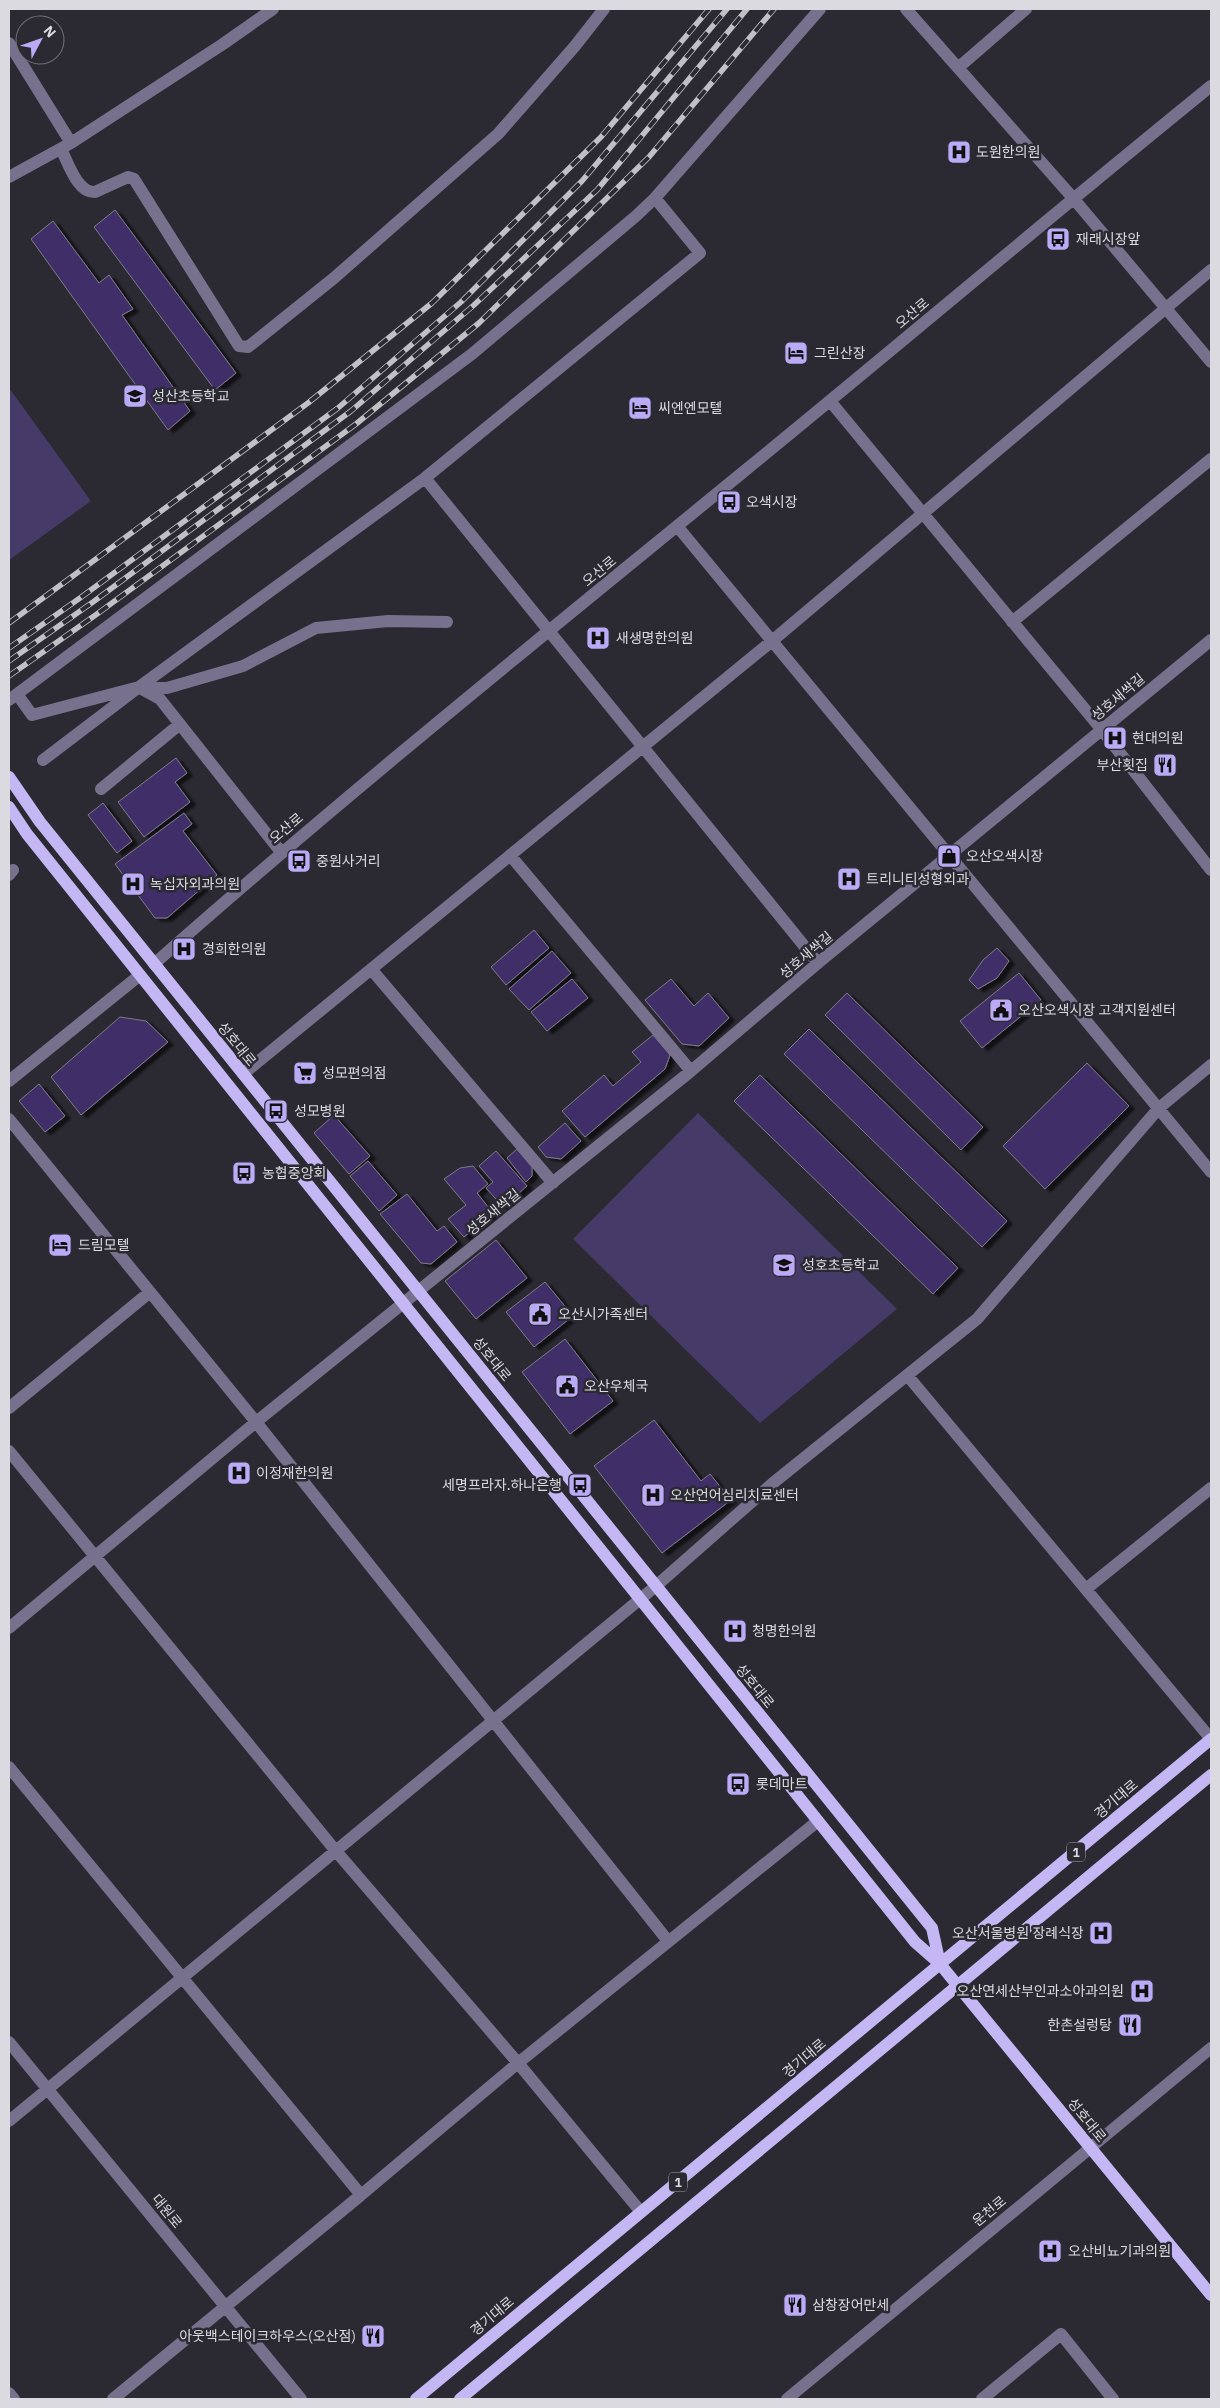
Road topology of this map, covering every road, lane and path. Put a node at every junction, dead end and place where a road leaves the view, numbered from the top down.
1 (273, 9) edge
2 (604, 9) edge
3 (820, 9) edge
4 (906, 9) edge
5 (1026, 9) edge
6 (9, 43) edge
7 (959, 67) junction
8 (1211, 86) edge
9 (66, 146) junction
10 (9, 177) edge
11 (655, 198) junction
12 (1073, 198) junction
13 (1211, 270) edge
14 (1166, 307) junction
15 (1211, 362) edge
16 (830, 401) junction
17 (1211, 459) edge
18 (425, 478) junction
19 (922, 514) junction
20 (677, 526) junction
21 (447, 622) dead end
22 (1012, 622) junction
23 (549, 631) junction
24 (1211, 640) edge
25 (772, 641) junction
26 (139, 687) junction
27 (13, 697) edge
28 (180, 724) junction
29 (1102, 730) junction
30 (643, 746) junction
31 (43, 760) dead end
32 (9, 777) edge
33 (102, 789) dead end
34 (9, 807) edge
35 (280, 852) junction
36 (510, 855) junction
37 (950, 856) junction
38 (1211, 870) edge
39 (818, 963) junction
40 (154, 964) junction
41 (371, 969) junction
42 (140, 975) junction
43 (1211, 1065) edge
44 (691, 1071) junction
45 (243, 1074) junction
46 (9, 1081) edge
47 (1159, 1108) junction
48 (9, 1119) edge
49 (1211, 1172) edge
50 (553, 1183) junction
51 (150, 1292) junction
52 (418, 1292) junction
53 (403, 1304) junction
54 (907, 1375) junction
55 (9, 1408) edge
56 (256, 1422) junction
57 (9, 1451) edge
58 (1211, 1488) edge
59 (95, 1557) junction
60 (656, 1586) junction
61 (1086, 1589) junction
62 (640, 1599) junction
63 (9, 1628) edge
64 (492, 1722) junction
65 (1211, 1739) edge
66 (9, 1767) edge
67 (1211, 1775) edge
68 (818, 1821) junction
69 (336, 1850) junction
70 (668, 1941) junction
71 (940, 1964) junction
72 (181, 1977) junction
73 (957, 1985) junction
74 (9, 2042) edge
75 (1211, 2048) edge
76 (518, 2063) junction
77 (47, 2088) junction
78 (9, 2120) edge
79 (1091, 2148) junction
80 (361, 2195) junction
81 (641, 2212) junction
82 (1211, 2295) edge
83 (225, 2306) junction
84 (9, 2393) edge
85 (796, 2397) edge
86 (14, 2399) edge
87 (113, 2399) edge
88 (301, 2399) edge
89 (416, 2399) edge
90 (460, 2399) edge
91 (982, 2399) edge
92 (1113, 2399) edge

1 - 9 street
2 - 9 street
3 - 11 street
4 - 7 street
5 - 7 street
6 - 9 street
7 - 12 street
8 - 12 street, 오산로
9 - 10 street
11 - 18 street
11 - 27 street
12 - 14 street
12 - 16 street, 오산로
13 - 14 street
14 - 15 street
14 - 19 street
16 - 19 street
16 - 20 street, 오산로
17 - 22 street
18 - 23 street
18 - 26 street
19 - 22 street
19 - 25 street
20 - 23 street, 오산로
20 - 25 street
21 - 26 street
22 - 29 street
23 - 30 street
23 - 35 street, 오산로
24 - 29 street, 성호새싹길
25 - 30 street
25 - 37 street
26 - 27 street
26 - 28 street
26 - 31 street
28 - 33 street
28 - 35 street
29 - 37 street, 성호새싹길
29 - 38 street
30 - 36 street
30 - 39 street
32 - 40 main road, 성호대로
34 - 42 main road, 성호대로
35 - 40 street, 오산로
36 - 41 street
36 - 44 street
37 - 39 street, 성호새싹길
37 - 47 street
39 - 44 street, 성호새싹길
40 - 42 main road, 오산로
40 - 45 main road, 성호대로
41 - 45 street
41 - 50 street
42 - 46 street, 오산로
42 - 53 main road, 성호대로
43 - 47 street
44 - 50 street, 성호새싹길
45 - 52 main road, 성호대로
47 - 49 street
47 - 54 street
48 - 51 street
50 - 52 street, 성호새싹길
51 - 55 street
51 - 56 street
52 - 53 street, 성호새싹길
52 - 60 main road, 성호대로
53 - 56 street, 성호새싹길
53 - 62 main road, 성호대로
54 - 60 street
54 - 61 street
56 - 59 street, 성호새싹길
56 - 64 street
57 - 59 street
58 - 61 street
59 - 63 street, 성호새싹길
59 - 69 street
60 - 62 street
60 - 71 main road, 성호대로
61 - 65 street
62 - 64 street
62 - 68 main road, 성호대로
64 - 69 street
64 - 70 street
65 - 71 main road, 경기대로 / 1
66 - 72 street
67 - 73 main road, 1
68 - 70 street
68 - 71 main road, 성호대로
69 - 72 street
69 - 76 street
70 - 76 street
71 - 73 main road, 성호대로
71 - 81 main road, 경기대로 / 1
72 - 77 street
72 - 80 street
73 - 79 main road, 성호대로
73 - 90 main road, 1
74 - 77 street, 대원로
75 - 79 street, 운천로
76 - 80 street
76 - 81 street
77 - 78 street
77 - 83 street, 대원로
79 - 82 main road, 성호대로
79 - 85 street, 운천로
80 - 83 street
81 - 89 main road, 경기대로 / 1
83 - 87 street
83 - 88 street, 대원로
84 - 86 street
91 - 92 street

